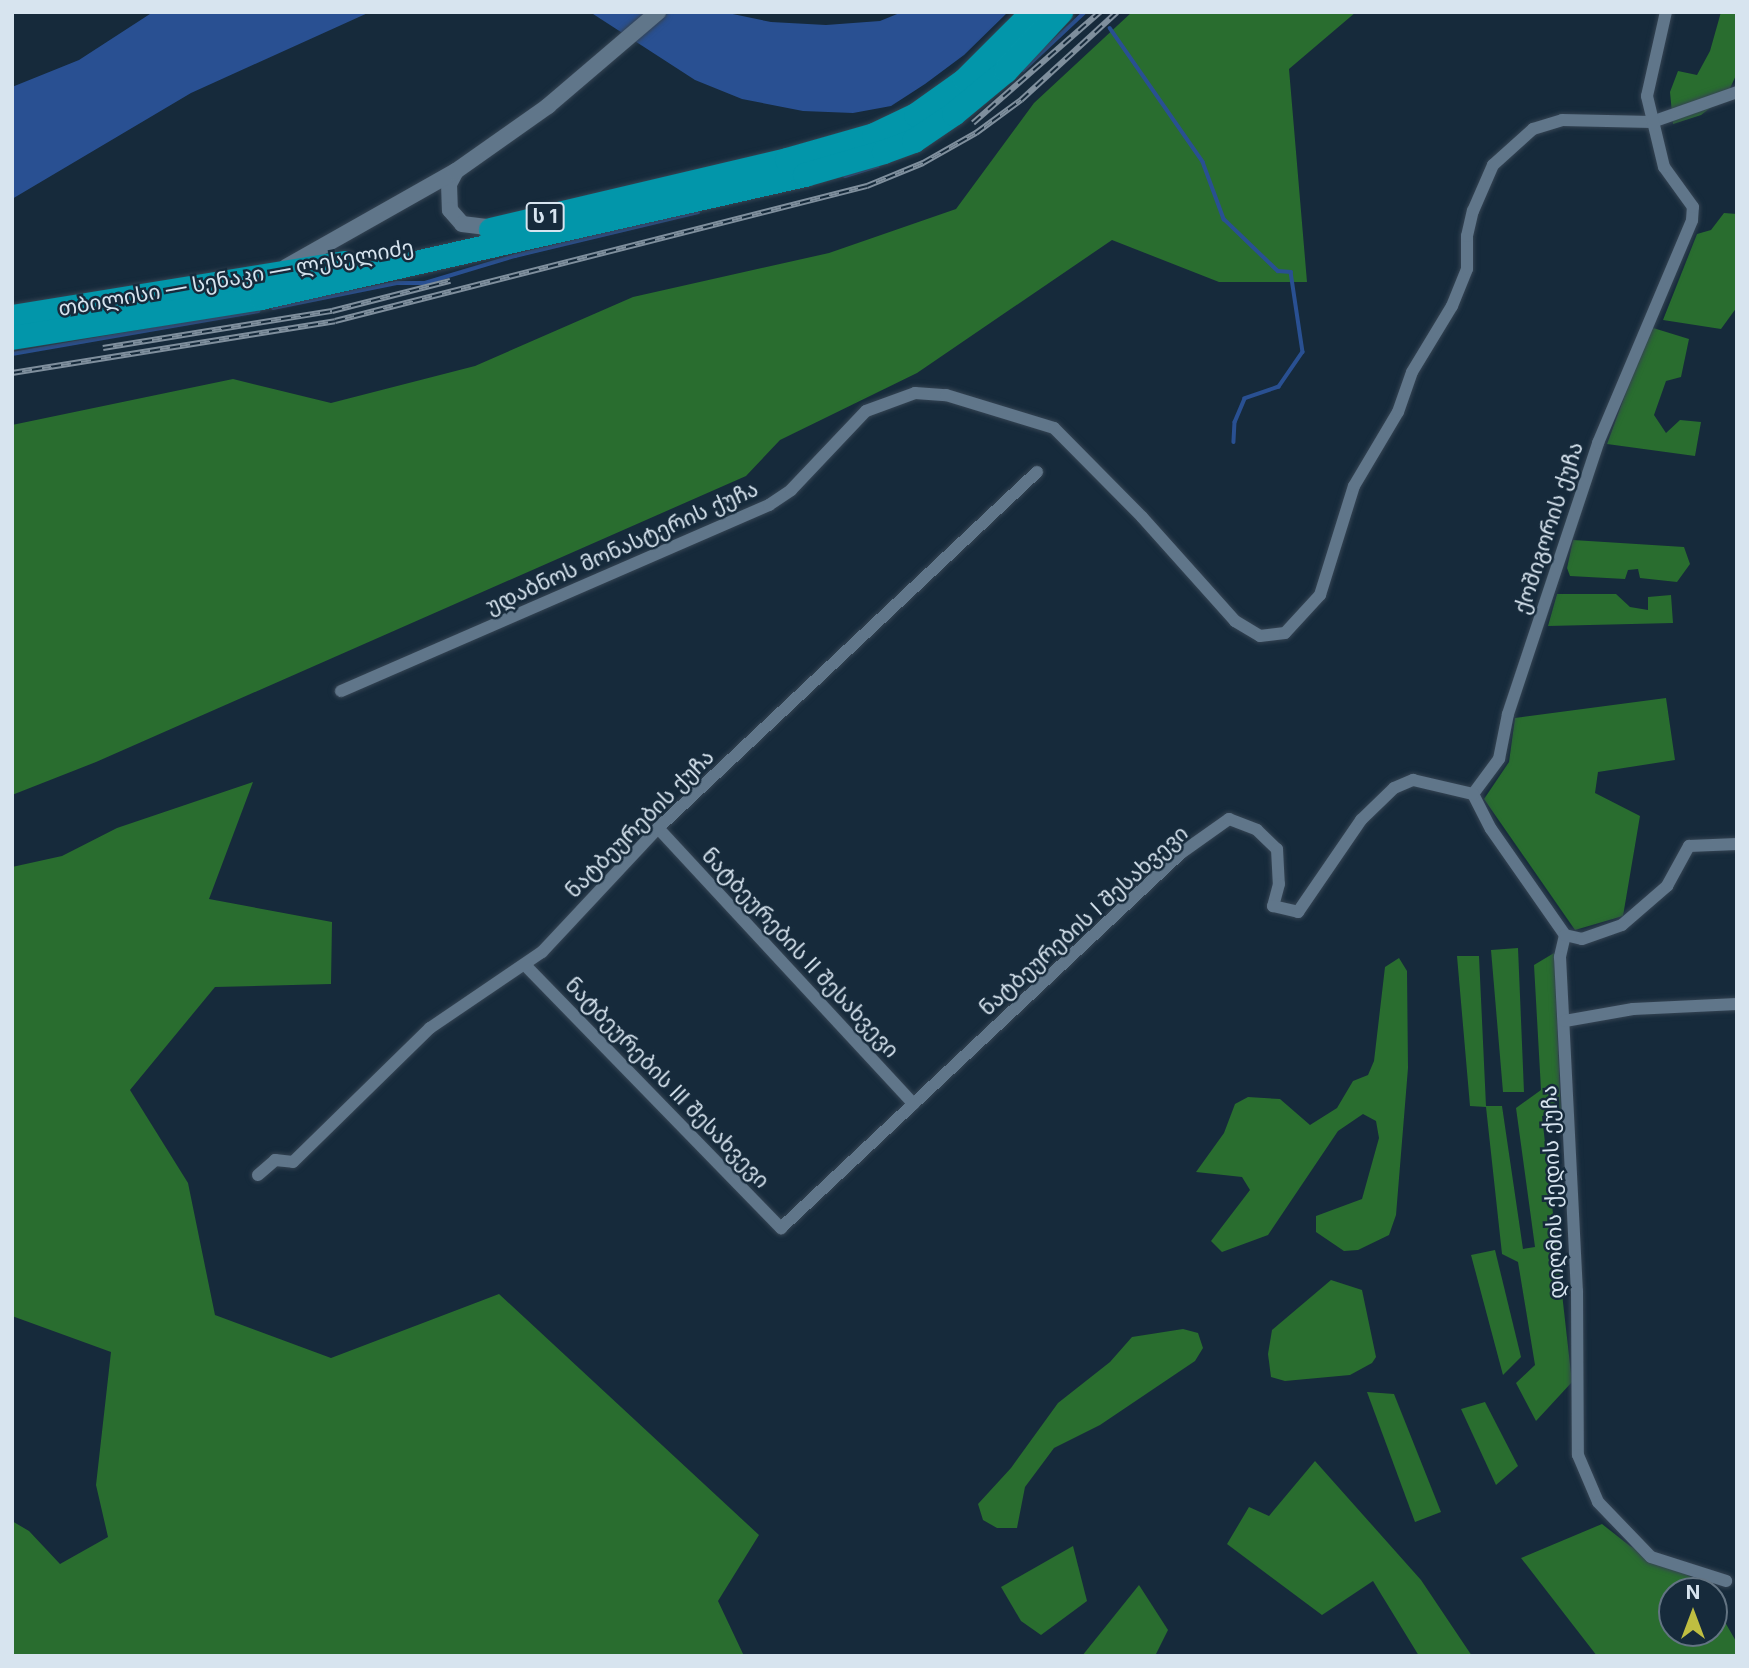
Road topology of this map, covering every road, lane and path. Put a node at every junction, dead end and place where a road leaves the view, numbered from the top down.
1 (658, 12) edge
2 (1033, 12) edge
3 (1060, 12) edge
4 (1666, 12) edge
5 (1737, 92) edge
6 (1652, 122) junction
7 (456, 172) junction
8 (497, 228) junction
9 (265, 277) junction
10 (12, 317) edge
11 (12, 338) edge
12 (1037, 472) dead end
13 (341, 691) dead end
14 (1474, 794) junction
15 (658, 828) junction
16 (1737, 844) edge
17 (1565, 935) junction
18 (526, 966) junction
19 (1737, 1004) edge
20 (1565, 1021) junction
21 (914, 1104) junction
22 (258, 1175) dead end
23 (781, 1228) joint
24 (1714, 1577) edge

1 - 7 street
2 - 8 highway, თბილისი — სენაკი — ლესელიძე / ს 1
3 - 11 highway, თბილისი — სენაკი — ლესელიძე / ს 1
4 - 6 street, ქოშიგორის ქუჩა
5 - 6 street
6 - 13 street, უდაბნოს მონასტერის ქუჩა
6 - 14 street, ქოშიგორის ქუჩა
7 - 8 street
7 - 9 street
8 - 9 highway, თბილისი — სენაკი — ლესელიძე / ს 1
9 - 10 highway, თბილისი — სენაკი — ლესელიძე / ს 1
12 - 15 street, ნატბეურების ქუჩა
14 - 17 street
14 - 21 street, ნატბეურების I შესახვევი
15 - 18 street, ნატბეურების ქუჩა
15 - 21 street, ნატბეურების II შესახვევი
16 - 17 street
17 - 20 street, დიღმის ქედის ქუჩა
18 - 22 street, ნატბეურების ქუჩა
18 - 23 street, ნატბეურების III შესახვევი
19 - 20 street
20 - 24 street, დიღმის ქედის ქუჩა
21 - 23 street, ნატბეურების I შესახვევი

